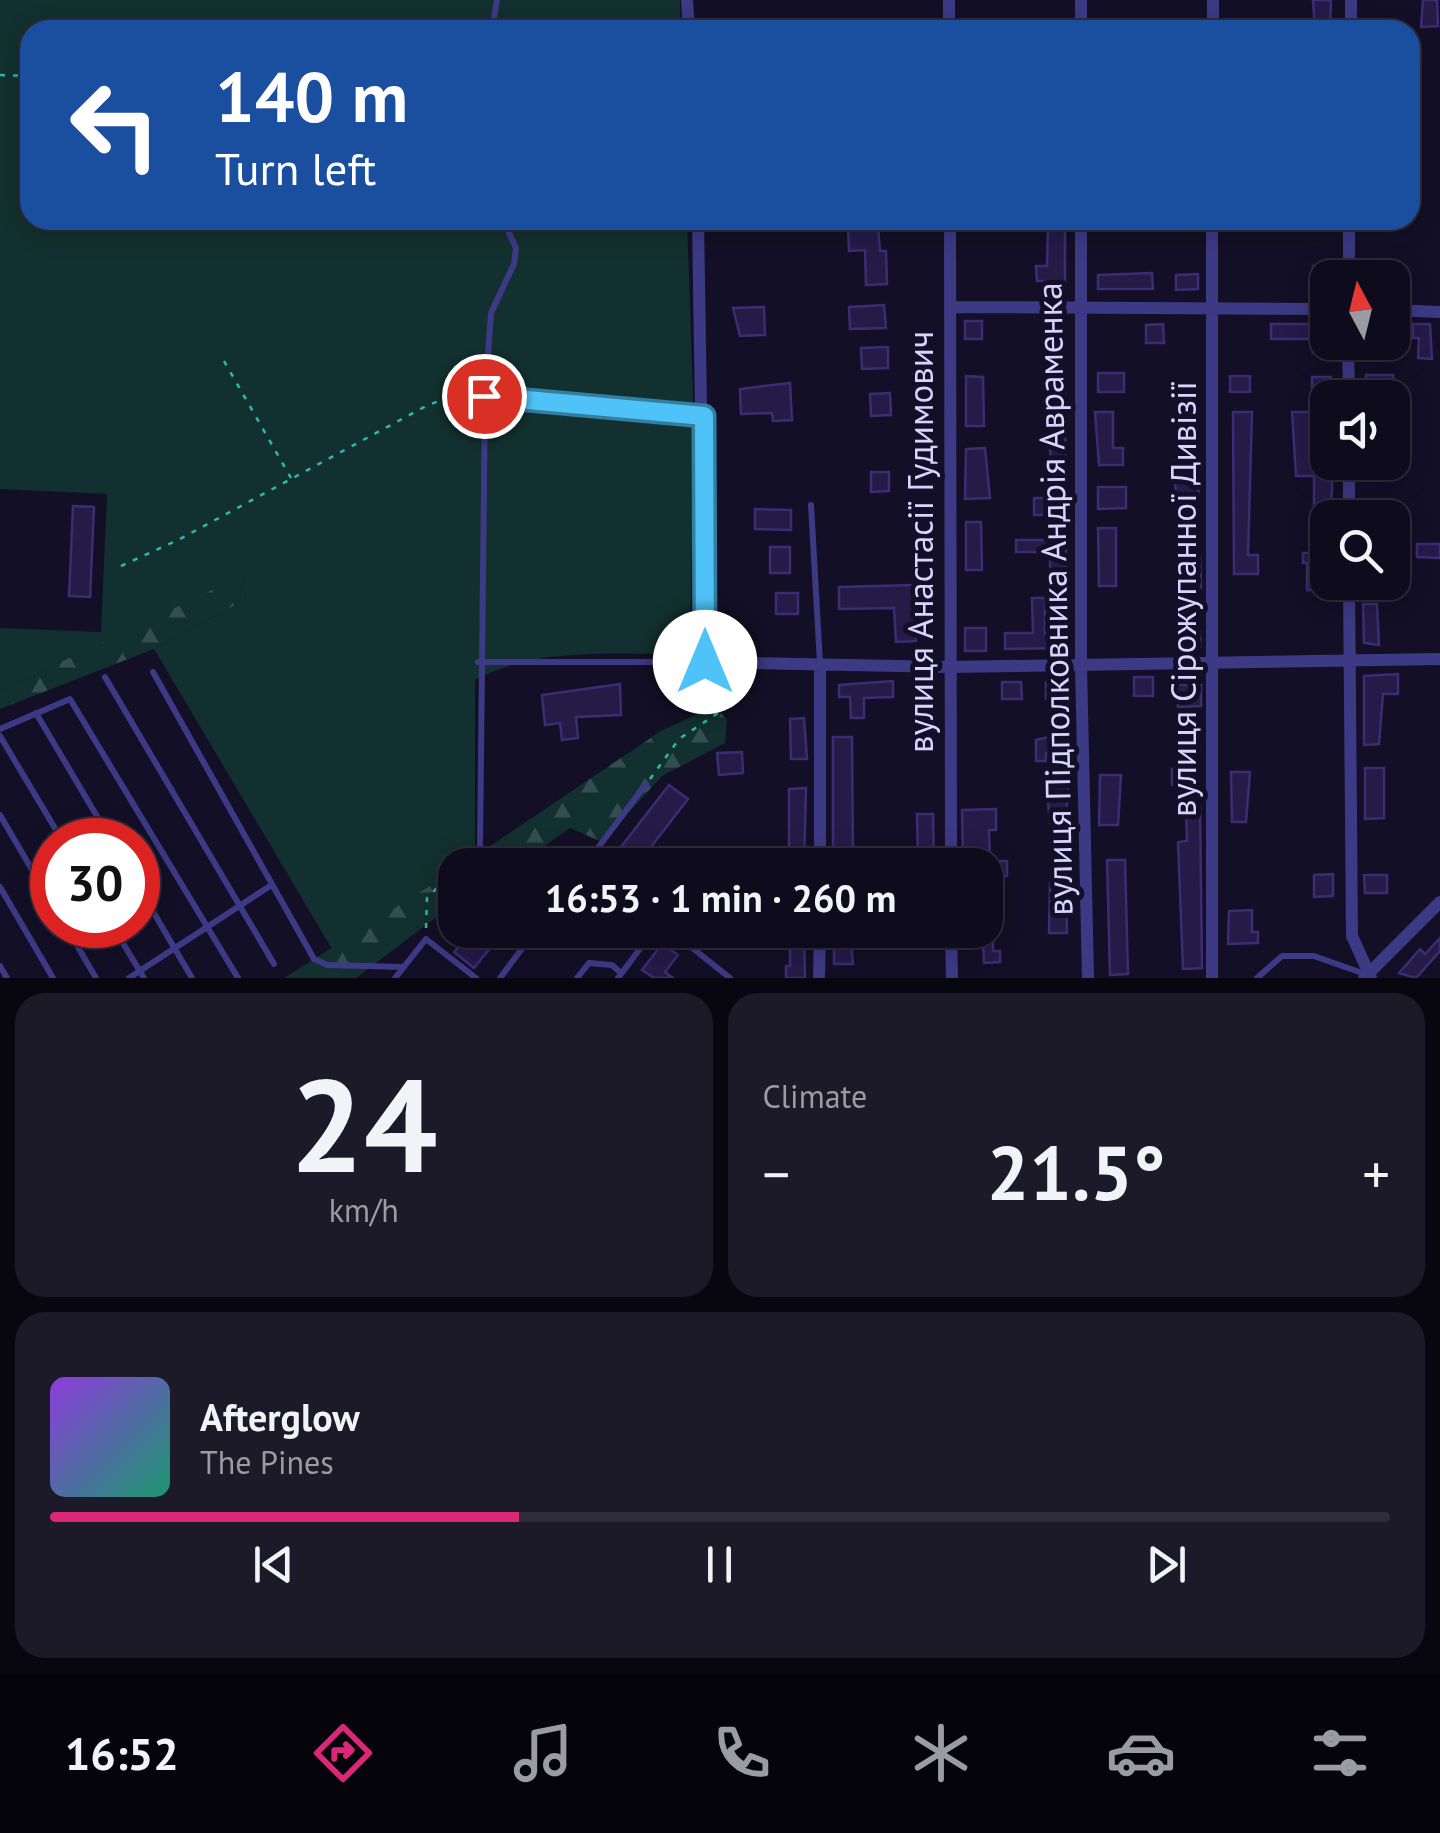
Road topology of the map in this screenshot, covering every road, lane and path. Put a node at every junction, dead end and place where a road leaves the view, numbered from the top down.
1 (507, 230) edge
2 (698, 230) edge
3 (950, 230) edge
4 (1081, 230) edge
5 (1212, 230) edge
6 (1349, 230) edge
7 (1349, 260) edge
8 (950, 306) junction
9 (1081, 306) junction
10 (1310, 309) edge
11 (1212, 311) junction
12 (1410, 311) edge
13 (1440, 312) edge
14 (224, 360) dead end
15 (484, 396) junction
16 (484, 406) junction
17 (704, 416) junction
18 (292, 479) junction
19 (811, 505) dead end
20 (121, 566) dead end
21 (1349, 600) edge
22 (1440, 659) edge
23 (1349, 660) junction
24 (478, 662) junction
25 (705, 662) junction
26 (1214, 663) junction
27 (732, 664) junction
28 (820, 664) junction
29 (1081, 665) junction
30 (949, 667) junction
31 (153, 672) dead end
32 (105, 677) dead end
33 (36, 713) junction
34 (0, 728) edge
35 (0, 736) edge
36 (646, 784) joint
37 (0, 815) edge
38 (49, 818) edge
39 (98, 818) edge
40 (480, 846) dead end
41 (598, 848) edge
42 (820, 848) edge
43 (951, 848) edge
44 (30, 866) edge
45 (270, 886) junction
46 (0, 887) edge
47 (438, 887) edge
48 (1440, 902) edge
49 (238, 907) junction
50 (160, 924) edge
51 (208, 927) junction
52 (426, 940) junction
53 (78, 948) edge
54 (126, 948) edge
55 (174, 948) junction
56 (522, 948) edge
57 (641, 948) edge
58 (692, 948) edge
59 (820, 948) edge
60 (951, 948) edge
61 (274, 964) dead end
62 (0, 966) edge
63 (404, 967) junction
64 (142, 974) edge
65 (620, 976) edge
66 (1367, 977) edge
67 (7, 978) edge
68 (53, 978) edge
69 (96, 978) edge
70 (128, 978) edge
71 (192, 978) edge
72 (238, 978) edge
73 (395, 978) edge
74 (476, 978) edge
75 (500, 978) edge
76 (577, 978) edge
77 (730, 978) edge
78 (820, 978) edge
79 (952, 978) edge
80 (1088, 978) edge
81 (1212, 978) edge
82 (1258, 978) edge

1 - 15 lane
2 - 17 street
3 - 8 street, вулиця Анастасії Гудимович
4 - 9 street, вулиця Підполковника Андрія Авраменка
5 - 11 street, вулиця Сірожупанної Дивізії
6 - 7 street
8 - 9 street
8 - 30 street, вулиця Анастасії Гудимович
9 - 11 street
9 - 29 street, вулиця Підполковника Андрія Авраменка
10 - 11 street
11 - 26 street, вулиця Сірожупанної Дивізії
12 - 13 street
14 - 18 path
15 - 16 lane
15 - 17 lane
16 - 18 path
16 - 24 lane
17 - 25 street
18 - 20 path
19 - 28 lane
21 - 23 street
22 - 23 street
23 - 26 street
23 - 66 street
24 - 25 lane
24 - 40 lane
25 - 27 street
26 - 29 street
26 - 81 street, вулиця Сірожупанної Дивізії
27 - 28 street
27 - 36 path
28 - 30 street
28 - 42 street
29 - 30 street
29 - 80 street, вулиця Підполковника Андрія Авраменка
30 - 43 street, вулиця Анастасії Гудимович
31 - 45 lane
32 - 49 lane
33 - 34 lane
33 - 39 lane
33 - 51 lane
35 - 38 lane
36 - 41 lane
37 - 44 lane
45 - 49 lane
45 - 63 lane
46 - 68 lane
47 - 52 path
48 - 66 street
49 - 51 lane
49 - 61 lane
50 - 55 lane
51 - 55 lane
51 - 72 lane
52 - 63 lane
52 - 74 lane
53 - 69 lane
54 - 64 lane
55 - 64 lane
55 - 71 lane
56 - 75 lane
57 - 65 lane
58 - 77 lane
59 - 78 street
60 - 79 street
62 - 67 lane
63 - 73 lane
64 - 70 lane
65 - 76 lane
66 - 82 lane

